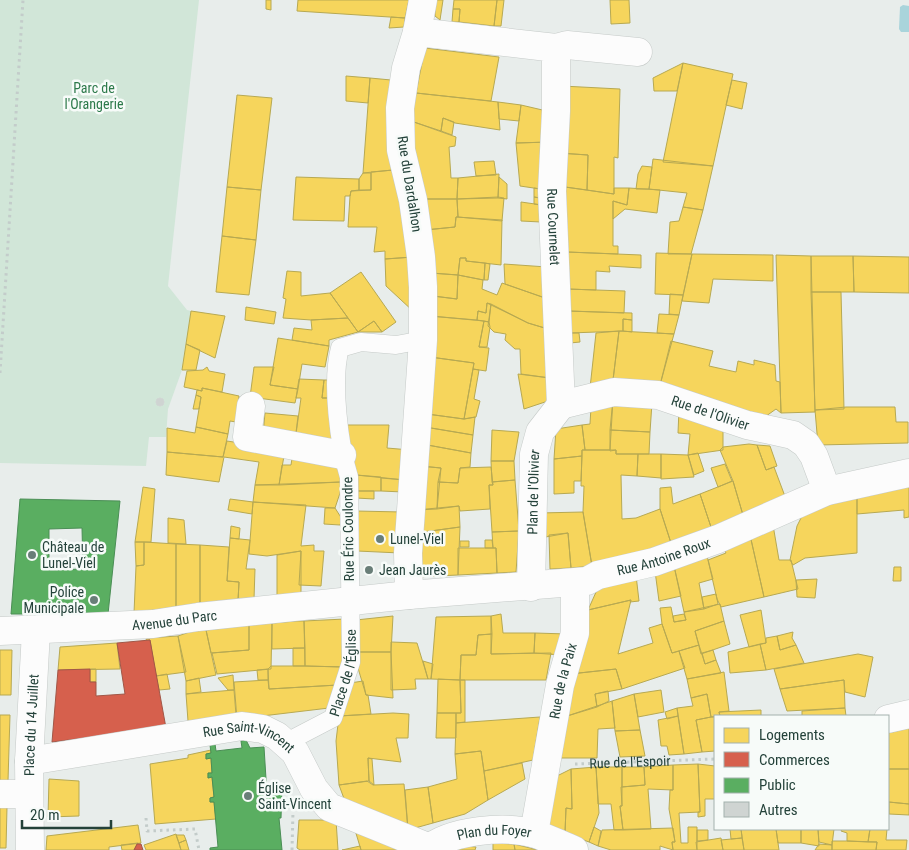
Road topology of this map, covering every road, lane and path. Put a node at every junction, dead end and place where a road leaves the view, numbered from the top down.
1 (23, 0) edge
2 (422, 0) edge
3 (417, 32) junction
4 (556, 48) junction
5 (638, 52) dead end
6 (423, 340) junction
7 (0, 373) edge
8 (562, 405) junction
9 (251, 406) dead end
10 (342, 455) junction
11 (909, 473) edge
12 (827, 491) junction
13 (575, 583) junction
14 (531, 586) junction
15 (408, 595) junction
16 (350, 603) junction
17 (0, 631) edge
18 (36, 631) junction
19 (909, 714) edge
20 (889, 719) edge
21 (286, 743) junction
22 (714, 760) edge
23 (29, 761) junction
24 (543, 771) junction
25 (0, 794) edge
26 (29, 794) junction
27 (146, 818) dead end
28 (534, 833) junction
29 (428, 849) edge
30 (30, 850) edge
31 (199, 850) edge
32 (574, 850) edge

1 - 7 path
2 - 3 street, Rue du Dardalhon
3 - 4 street
3 - 6 street, Rue du Dardalhon
4 - 5 street
4 - 8 street, Rue Cournelet
6 - 10 lane, Rue Éric Coulondre
6 - 15 street, Rue du Dardalhon
8 - 12 street, Rue de l'Olivier
8 - 14 street, Plan de l'Olivier
9 - 10 street
10 - 16 lane, Rue Éric Coulondre
11 - 12 street, Rue Antoine Roux
12 - 13 street, Rue Antoine Roux
13 - 14 street, Rue Antoine Roux
13 - 24 street, Rue de la Paix
14 - 15 street, Rue Antoine Roux
15 - 16 street, Avenue du Parc
16 - 18 street, Avenue du Parc
16 - 21 lane, Place de l'Église
17 - 18 street, Avenue du Parc
18 - 23 street, Place du 14 Juillet
19 - 20 street
21 - 23 street, Rue Saint-Vincent
21 - 29 street, Rue Saint-Vincent
22 - 24 path, Rue de l'Espoir
23 - 26 street, Place du 14 Juillet
24 - 28 street, Plan du Foyer
25 - 26 street
26 - 30 street, Place du 14 Juillet
27 - 31 path
28 - 29 street, Plan du Foyer
28 - 32 street

